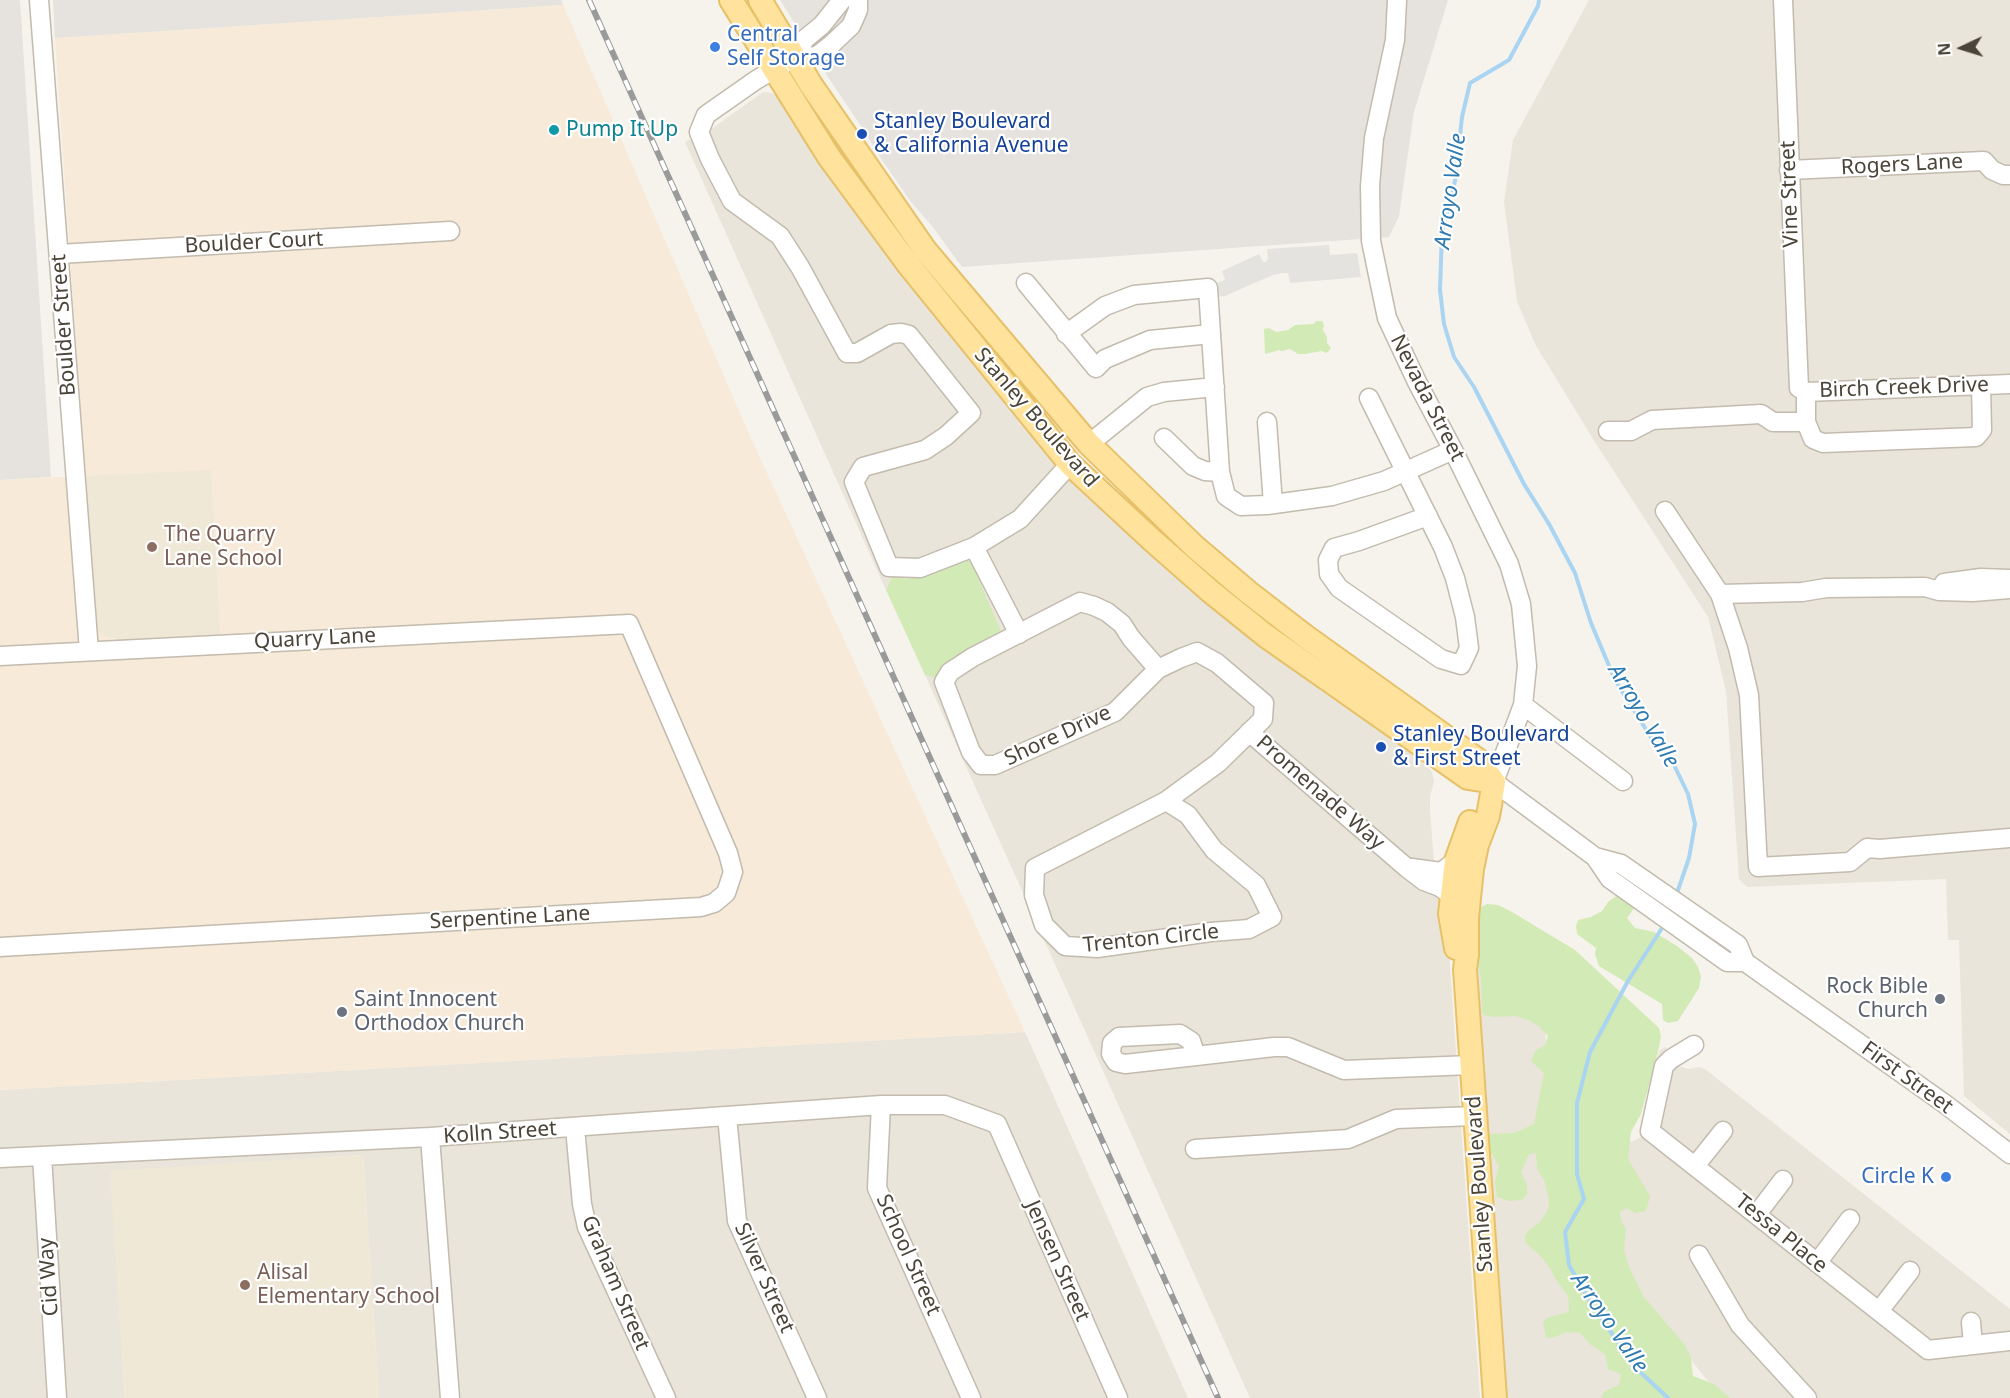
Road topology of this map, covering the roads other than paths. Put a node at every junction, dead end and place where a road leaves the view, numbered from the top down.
1 (39, 0) edge
2 (731, 0) edge
3 (760, 0) edge
4 (842, 0) edge
5 (858, 0) edge
6 (1397, 0) edge
7 (1783, 0) edge
8 (794, 58) junction
9 (773, 70) junction
10 (1789, 170) junction
11 (2010, 175) edge
12 (450, 231) dead end
13 (925, 250) junction
14 (59, 254) junction
15 (908, 264) junction
16 (1026, 283) dead end
17 (1066, 334) junction
18 (1210, 334) junction
19 (975, 348) junction
20 (2010, 384) edge
21 (1981, 385) junction
22 (1215, 387) junction
23 (1802, 390) junction
24 (1369, 398) dead end
25 (1267, 422) dead end
26 (1806, 422) junction
27 (1608, 431) dead end
28 (1164, 438) dead end
29 (1089, 444) junction
30 (1453, 450) junction
31 (1070, 464) junction
32 (1220, 472) junction
33 (1406, 472) junction
34 (1273, 504) junction
35 (1665, 511) dead end
36 (1428, 516) junction
37 (974, 547) junction
38 (1195, 547) junction
39 (2010, 579) edge
40 (1925, 587) junction
41 (2010, 589) edge
42 (1720, 594) junction
43 (629, 624) joint
44 (1018, 634) junction
45 (89, 651) junction
46 (0, 657) edge
47 (1158, 669) junction
48 (1523, 705) junction
49 (1249, 732) junction
50 (1623, 781) dead end
51 (1494, 782) junction
52 (1166, 801) junction
53 (2010, 838) edge
54 (1595, 857) junction
55 (1456, 861) junction
56 (1407, 868) junction
57 (1452, 896) junction
58 (0, 947) edge
59 (1736, 956) junction
60 (1465, 969) junction
61 (1694, 1045) dead end
62 (1196, 1056) dead end
63 (1472, 1065) junction
64 (882, 1106) junction
65 (727, 1116) junction
66 (1474, 1116) junction
67 (997, 1124) joint
68 (575, 1128) junction
69 (1724, 1131) dead end
70 (430, 1137) junction
71 (1195, 1149) dead end
72 (2010, 1154) edge
73 (42, 1156) junction
74 (0, 1158) edge
75 (1695, 1166) junction
76 (1783, 1180) dead end
77 (1757, 1214) junction
78 (1850, 1219) dead end
79 (1699, 1255) dead end
80 (1817, 1263) junction
81 (1910, 1271) dead end
82 (1879, 1311) junction
83 (1971, 1322) dead end
84 (2010, 1341) edge
85 (1973, 1345) junction
86 (57, 1398) edge
87 (450, 1398) edge
88 (666, 1398) edge
89 (817, 1398) edge
90 (971, 1398) edge
91 (1118, 1398) edge
92 (1495, 1398) edge
93 (1807, 1398) edge

1 - 14 street, Boulder Street
2 - 9 main road, Stanley Boulevard
3 - 8 main road, Stanley Boulevard
4 - 8 street
5 - 8 street
6 - 30 street, Nevada Street
7 - 10 street, Vine Street
8 - 9 street
8 - 13 main road, Stanley Boulevard
9 - 15 main road, Stanley Boulevard
9 - 37 street
10 - 11 street, Rogers Lane
10 - 23 street, Vine Street
12 - 14 street, Boulder Court
13 - 15 main road
13 - 29 main road, Stanley Boulevard
14 - 45 street, Boulder Street
15 - 19 main road, Stanley Boulevard
16 - 17 street
17 - 18 street
17 - 18 street
18 - 22 street
19 - 29 main road
19 - 31 main road, Stanley Boulevard
20 - 21 street, Birch Creek Drive
21 - 23 street, Birch Creek Drive
21 - 26 street
22 - 29 street
22 - 32 street
23 - 26 street, Vine Street
24 - 33 street
25 - 34 street
26 - 27 street
28 - 32 street
29 - 38 main road, Stanley Boulevard
30 - 33 street
30 - 48 street, Nevada Street
31 - 37 street
31 - 38 main road
31 - 51 main road, Stanley Boulevard
32 - 34 street
33 - 34 street
33 - 36 street
35 - 42 street
36 - 36 street
37 - 44 street
38 - 51 main road, Stanley Boulevard
39 - 40 street
40 - 41 street
40 - 42 street
42 - 53 street
43 - 45 street, Quarry Lane
43 - 58 street, Serpentine Lane
44 - 47 street
44 - 47 street, Shore Drive
45 - 46 street, Quarry Lane
47 - 49 street, Promenade Way
48 - 50 street
48 - 51 street, Nevada Street
49 - 52 street, Trenton Circle
49 - 56 street, Promenade Way
51 - 54 street, First Street
51 - 55 main road, Stanley Boulevard
51 - 60 main road, Stanley Boulevard
52 - 52 street, Trenton Circle
54 - 59 street, First Street
54 - 59 street, First Street
55 - 56 street
55 - 57 main road, Stanley Boulevard
56 - 57 street, Promenade Way
57 - 60 main road, Stanley Boulevard
59 - 72 street, First Street
60 - 63 main road, Stanley Boulevard
61 - 75 street, Tessa Place
62 - 63 street
63 - 66 main road, Stanley Boulevard
64 - 65 street, Kolln Street
64 - 67 street, Kolln Street
64 - 90 street, School Street
65 - 68 street, Kolln Street
65 - 89 street, Silver Street
66 - 71 street
66 - 92 main road, Stanley Boulevard
67 - 91 street, Jensen Street
68 - 70 street, Kolln Street
68 - 88 street, Graham Street
69 - 75 street
70 - 73 street, Kolln Street
70 - 87 street
73 - 74 street, Kolln Street
73 - 86 street, Cid Way
75 - 77 street, Tessa Place
76 - 77 street
77 - 80 street, Tessa Place
78 - 80 street
79 - 93 street
80 - 82 street, Tessa Place
81 - 82 street
82 - 85 street, Tessa Place
83 - 85 street
84 - 85 street, Tessa Place

